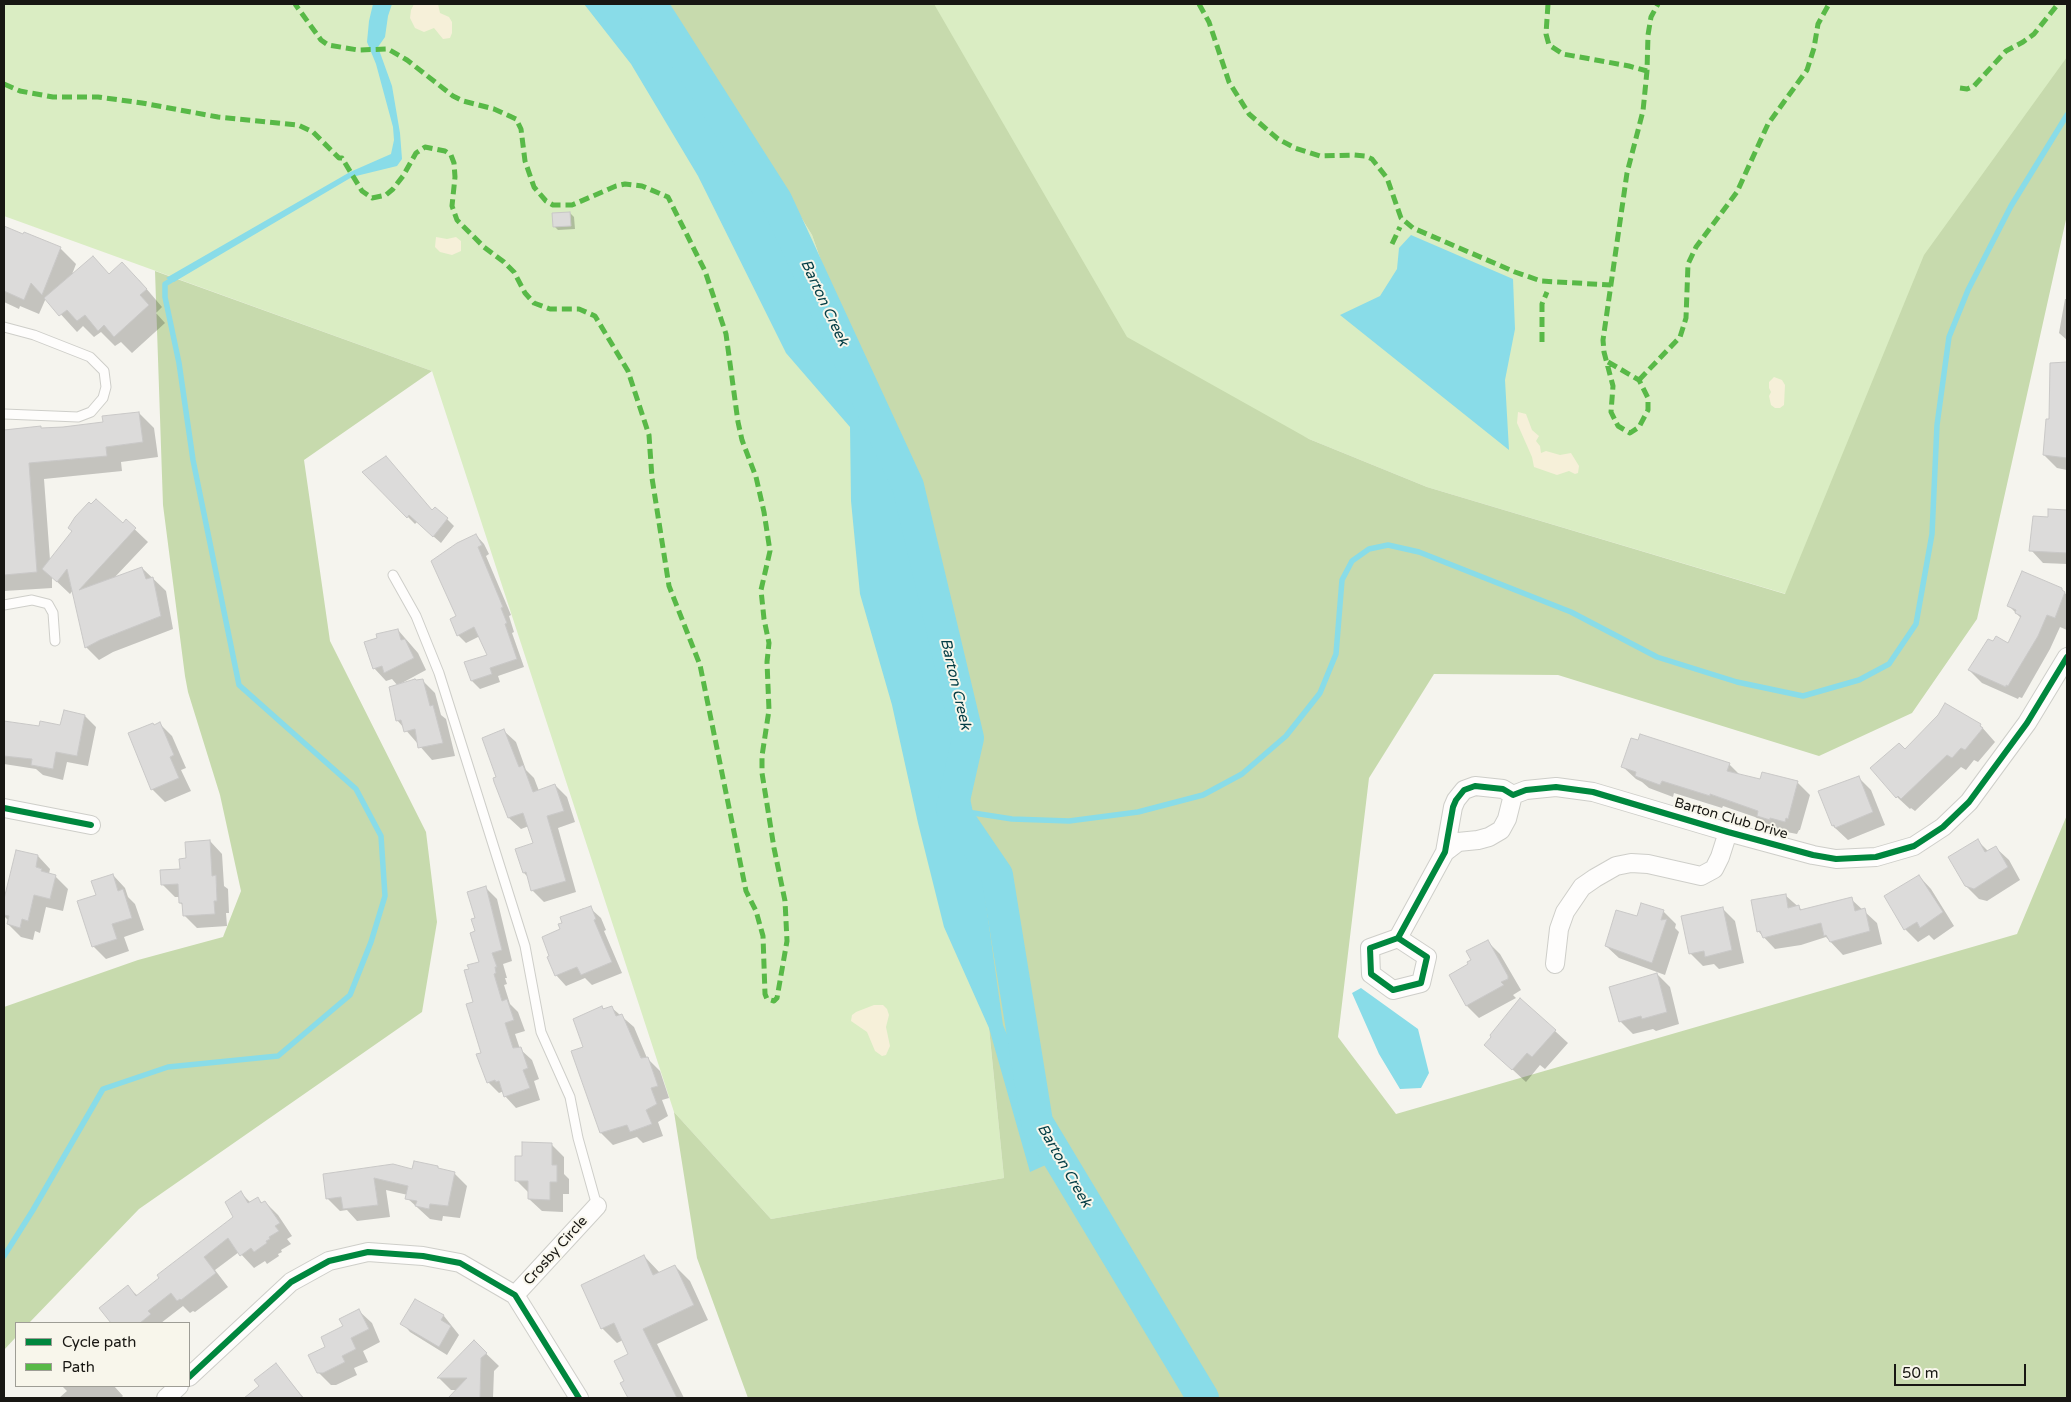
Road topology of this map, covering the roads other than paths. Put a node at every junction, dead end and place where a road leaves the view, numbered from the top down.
1 (4, 327) edge
2 (4, 414) edge
3 (393, 575) dead end
4 (4, 605) edge
5 (55, 641) dead end
6 (2067, 657) edge
7 (1513, 795) junction
8 (4, 808) edge
9 (91, 826) dead end
10 (1728, 832) junction
11 (1444, 852) junction
12 (1398, 938) dead end
13 (1555, 964) dead end
14 (597, 1206) joint
15 (516, 1295) junction
16 (190, 1376) edge
17 (178, 1387) edge
18 (166, 1398) edge
19 (579, 1398) edge

1 - 2 lane
3 - 14 lane
4 - 5 lane
6 - 10 street, Barton Club Drive
7 - 10 street, Barton Club Drive
7 - 11 street
7 - 11 street
8 - 9 street
10 - 13 street
11 - 12 street
14 - 15 street, Crosby Circle
15 - 16 street
15 - 19 street
17 - 18 street

